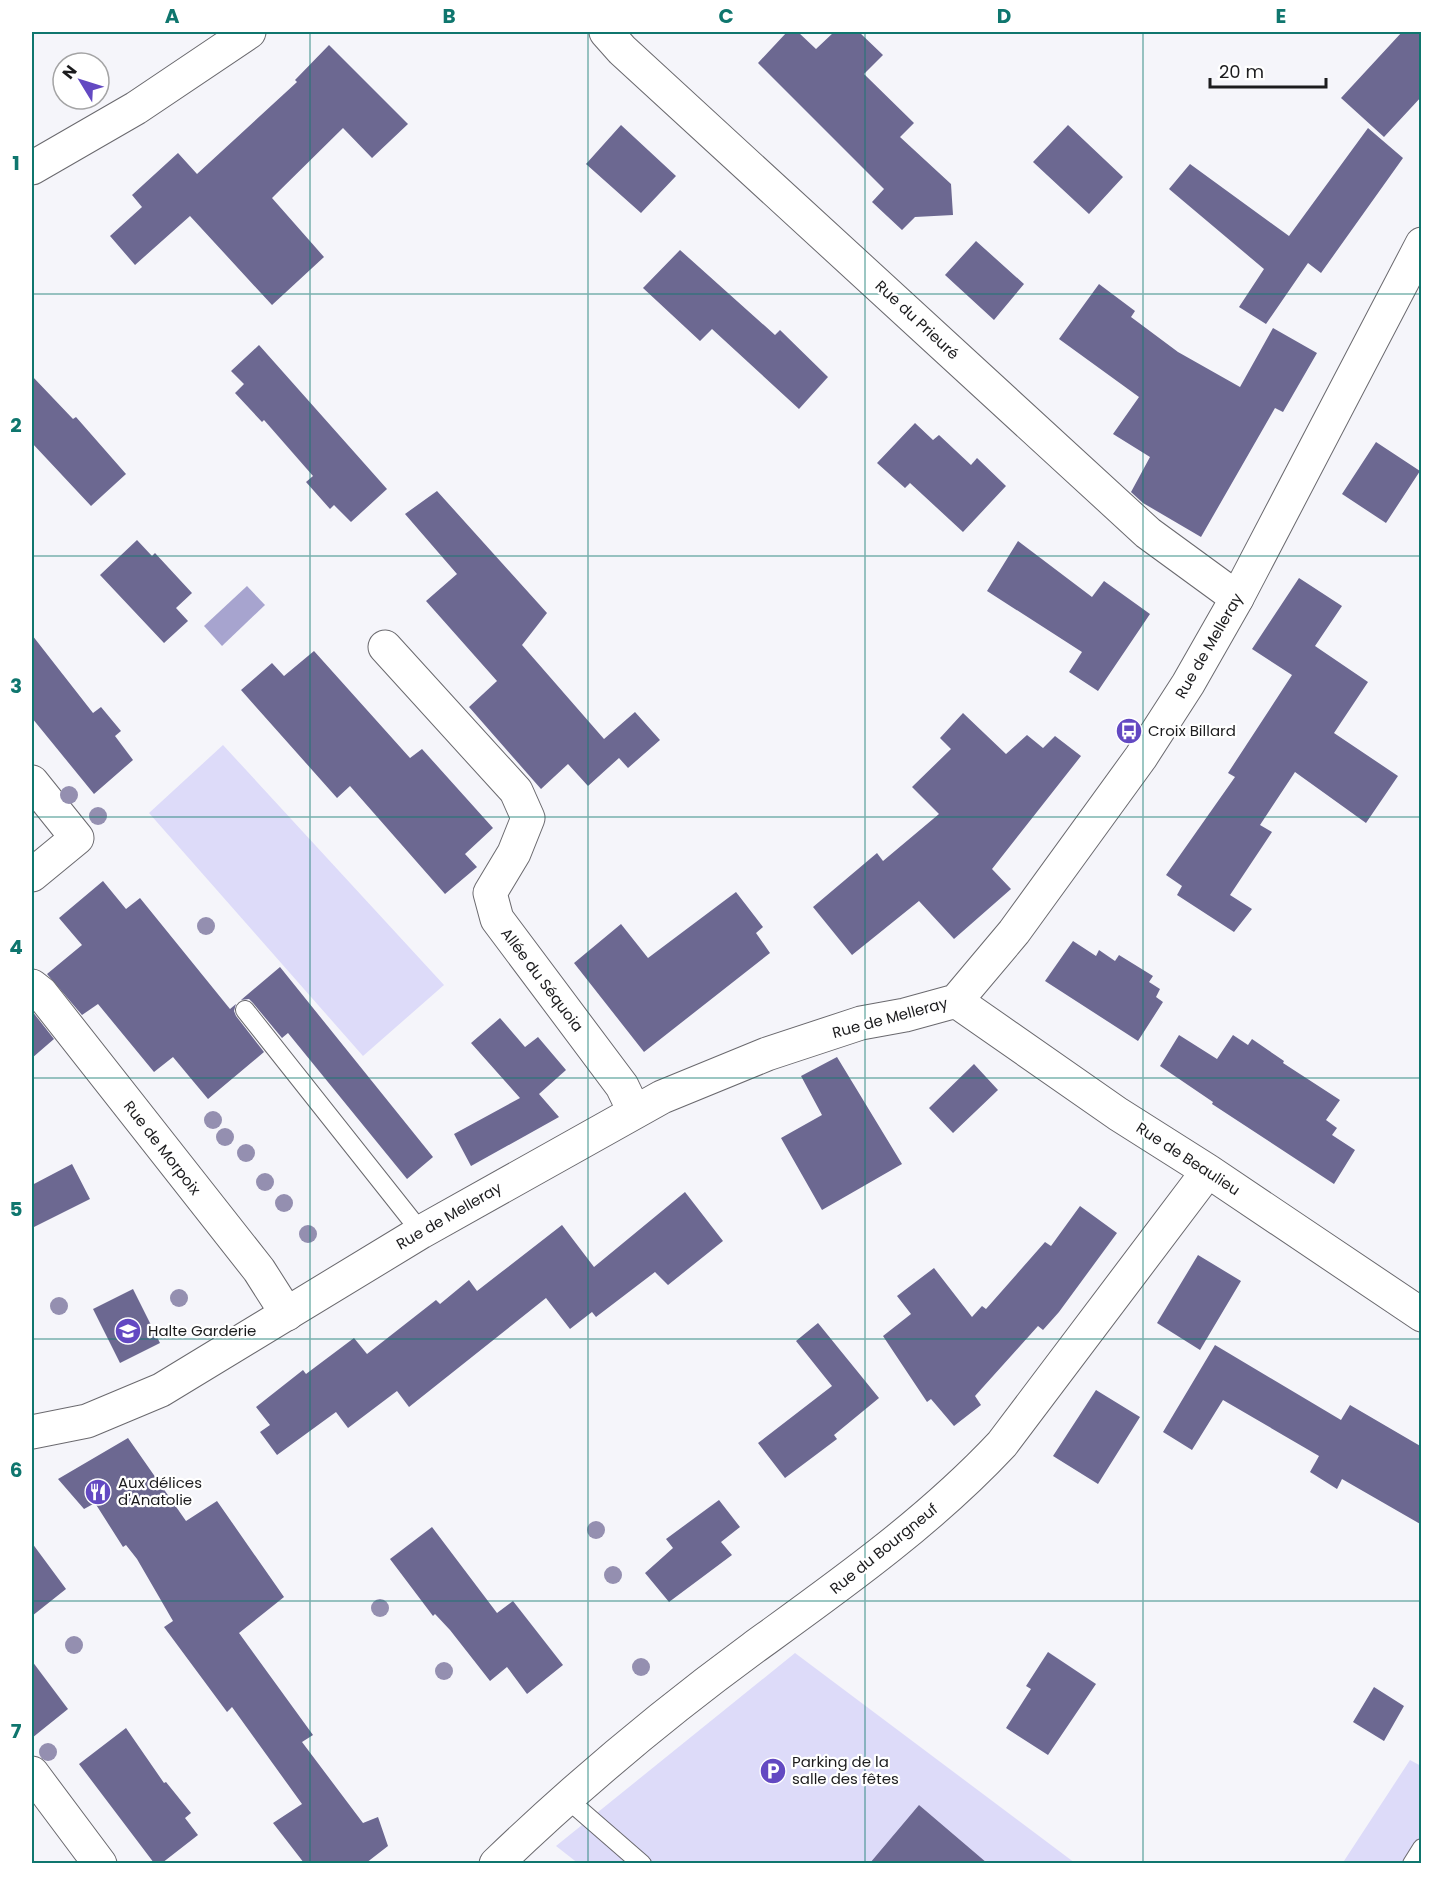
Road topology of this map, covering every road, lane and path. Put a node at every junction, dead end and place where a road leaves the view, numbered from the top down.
1 (249, 32) edge
2 (606, 32) edge
3 (32, 168) edge
4 (1422, 244) edge
5 (1237, 597) junction
6 (385, 647) dead end
7 (32, 782) edge
8 (32, 875) edge
9 (32, 986) edge
10 (956, 1001) junction
11 (244, 1010) dead end
12 (634, 1111) junction
13 (1208, 1171) junction
14 (421, 1232) junction
15 (287, 1314) junction
16 (1422, 1315) edge
17 (32, 1432) edge
18 (32, 1773) edge
19 (565, 1797) junction
20 (1422, 1848) edge
21 (100, 1863) edge
22 (496, 1863) edge
23 (642, 1863) edge
24 (1412, 1863) edge

1 - 3 street
2 - 5 street, Rue du Prieuré
4 - 5 street, Rue de Melleray
5 - 10 street, Rue de Melleray
6 - 12 street, Allée du Séquoia
7 - 8 street
9 - 15 street, Rue de Morpoix
10 - 12 street, Rue de Melleray
10 - 13 street, Rue de Beaulieu
11 - 14 lane
12 - 14 street, Rue de Melleray
13 - 16 street, Rue de Beaulieu
13 - 19 street, Rue du Bourgneuf
14 - 15 street, Rue de Melleray
15 - 17 street, Rue de Melleray
18 - 21 street
19 - 22 street, Rue du Bourgneuf
19 - 23 lane
20 - 24 lane

